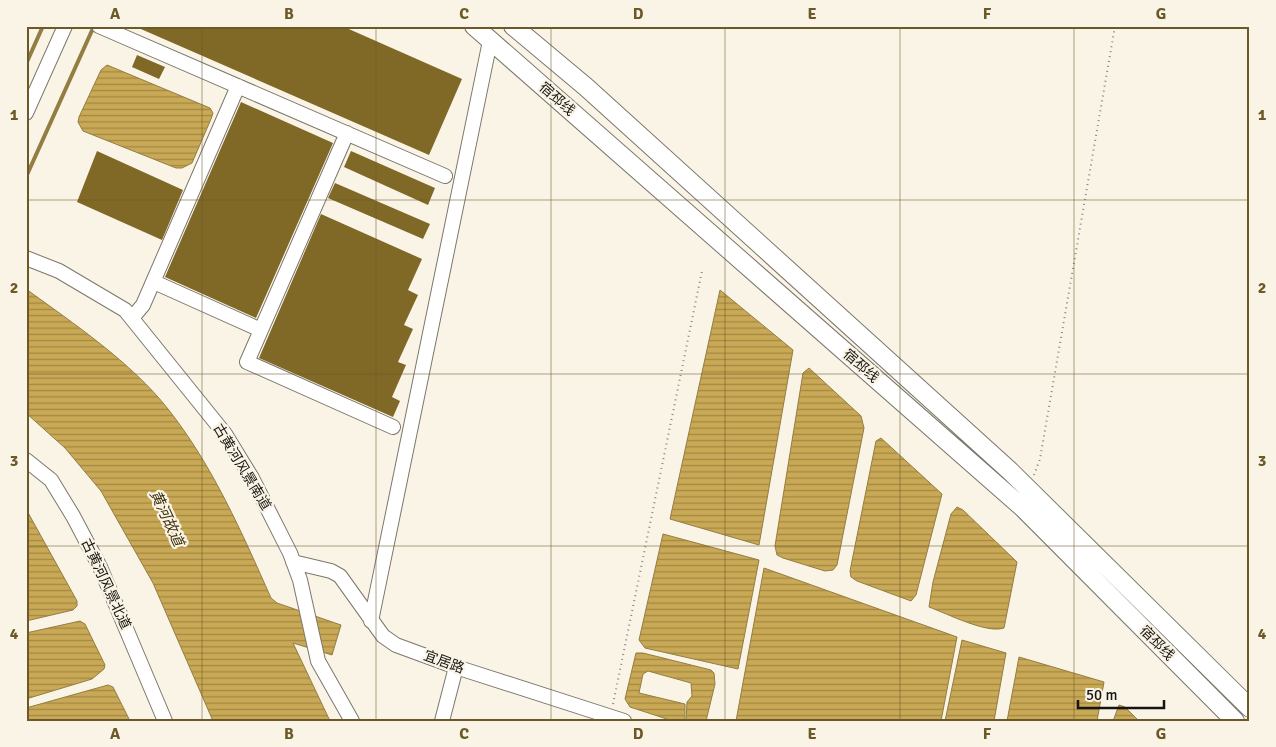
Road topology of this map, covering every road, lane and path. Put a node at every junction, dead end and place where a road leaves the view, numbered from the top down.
1 (65, 26) edge
2 (99, 26) edge
3 (474, 26) edge
4 (513, 26) edge
5 (1115, 26) edge
6 (490, 40) junction
7 (238, 86) junction
8 (26, 112) edge
9 (347, 134) junction
10 (445, 176) dead end
11 (26, 258) edge
12 (702, 271) dead end
13 (154, 282) junction
14 (132, 318) junction
15 (261, 330) junction
16 (393, 426) dead end
17 (26, 460) edge
18 (1029, 489) junction
19 (293, 562) junction
20 (371, 621) junction
21 (456, 668) junction
22 (1250, 708) edge
23 (615, 719) edge
24 (165, 721) edge
25 (352, 721) edge
26 (442, 721) edge
27 (1235, 721) edge

1 - 8 street
2 - 7 street
3 - 6 main road, 宿邳线
4 - 18 main road, 宿邳线
5 - 18 path
6 - 20 street
6 - 27 main road, 宿邳线
7 - 9 street
7 - 13 street
9 - 10 street
9 - 15 street
11 - 14 street, 古黄河风景南道
12 - 23 path
13 - 14 street
13 - 15 street
14 - 19 street, 古黄河风景南道
15 - 16 street
17 - 24 street, 古黄河风景北道
18 - 22 main road, 宿邳线
19 - 20 street, 宜居路
19 - 25 street, 古黄河风景南道
20 - 21 street, 宜居路
21 - 23 street, 宜居路
21 - 26 street

